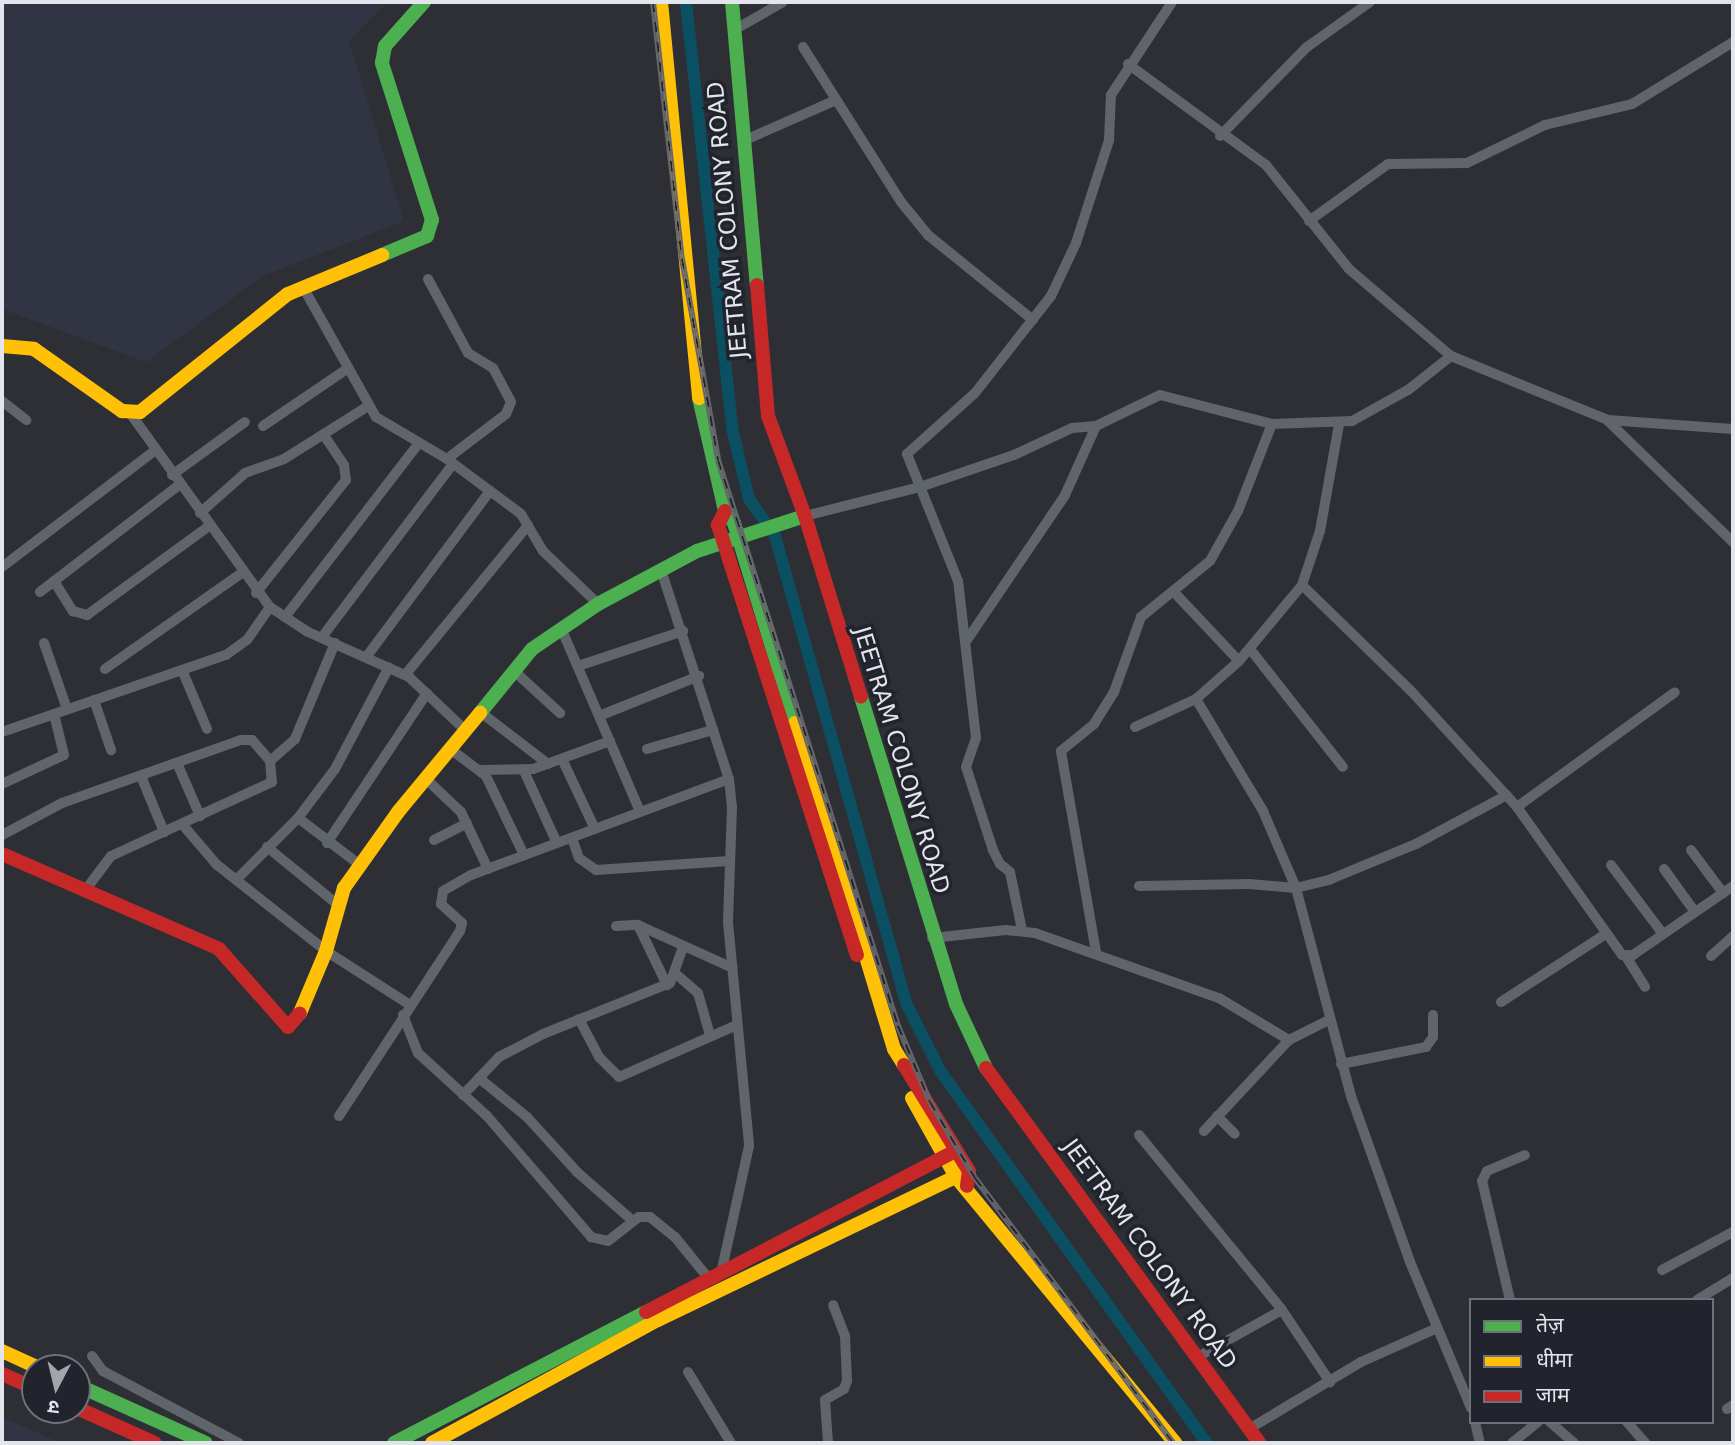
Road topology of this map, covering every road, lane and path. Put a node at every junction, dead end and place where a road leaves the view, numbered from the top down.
1 (424, 2) edge
2 (661, 2) edge
3 (732, 2) edge
4 (783, 2) edge
5 (1172, 2) edge
6 (1370, 2) edge
7 (734, 30) junction
8 (1733, 42) edge
9 (803, 47) dead end
10 (1128, 64) junction
11 (836, 100) junction
12 (1220, 136) junction
13 (743, 141) junction
14 (1309, 221) junction
15 (428, 279) dead end
16 (303, 287) junction
17 (1033, 320) junction
18 (2, 346) edge
19 (1451, 356) junction
20 (347, 369) junction
21 (2, 401) edge
22 (368, 406) junction
23 (130, 413) junction
24 (26, 419) dead end
25 (1608, 420) junction
26 (245, 422) dead end
27 (1272, 424) junction
28 (1339, 424) junction
29 (263, 426) dead end
30 (1096, 426) junction
31 (1733, 429) edge
32 (323, 435) junction
33 (418, 444) junction
34 (155, 451) junction
35 (450, 461) junction
36 (172, 475) junction
37 (179, 485) junction
38 (920, 486) junction
39 (490, 491) junction
40 (725, 511) junction
41 (200, 513) junction
42 (805, 516) junction
43 (528, 525) junction
44 (209, 526) junction
45 (737, 535) junction
46 (723, 541) junction
47 (1733, 542) edge
48 (2, 567) edge
49 (662, 570) junction
50 (243, 572) junction
51 (54, 581) junction
52 (1302, 585) junction
53 (1173, 591) junction
54 (40, 592) dead end
55 (256, 593) junction
56 (598, 604) junction
57 (270, 607) junction
58 (285, 617) junction
59 (561, 628) junction
60 (683, 631) junction
61 (322, 637) junction
62 (967, 640) junction
63 (44, 643) dead end
64 (335, 643) junction
65 (1250, 649) junction
66 (367, 656) junction
67 (1239, 660) junction
68 (578, 666) junction
69 (389, 667) junction
70 (105, 669) dead end
71 (182, 670) junction
72 (513, 670) junction
73 (405, 675) junction
74 (698, 676) junction
75 (1675, 692) dead end
76 (427, 693) junction
77 (1196, 699) junction
78 (94, 700) junction
79 (67, 709) junction
80 (479, 711) junction
81 (560, 713) dead end
82 (54, 714) junction
83 (599, 716) junction
84 (1135, 727) dead end
85 (207, 729) dead end
86 (464, 729) junction
87 (713, 730) junction
88 (2, 732) edge
89 (610, 741) junction
90 (449, 748) junction
91 (647, 749) dead end
92 (111, 750) dead end
93 (562, 758) junction
94 (270, 761) junction
95 (177, 763) junction
96 (548, 764) junction
97 (1343, 767) dead end
98 (480, 770) junction
99 (524, 771) junction
100 (141, 776) junction
101 (425, 778) junction
102 (729, 779) junction
103 (2, 784) edge
104 (1507, 795) junction
105 (1517, 807) junction
106 (640, 811) junction
107 (200, 816) junction
108 (298, 818) junction
109 (467, 822) junction
110 (182, 824) junction
111 (595, 829) junction
112 (164, 832) junction
113 (2, 835) edge
114 (572, 838) junction
115 (434, 840) dead end
116 (327, 843) junction
117 (557, 844) junction
118 (267, 847) junction
119 (1691, 850) dead end
120 (2, 854) edge
121 (524, 855) junction
122 (729, 861) junction
123 (360, 865) junction
124 (1611, 865) dead end
125 (488, 869) junction
126 (1664, 869) dead end
127 (238, 878) junction
128 (1139, 886) dead end
129 (1733, 886) edge
130 (1296, 888) junction
131 (84, 892) junction
132 (1723, 893) junction
133 (337, 904) junction
134 (1695, 912) junction
135 (638, 925) junction
136 (616, 926) dead end
137 (1022, 930) junction
138 (1663, 934) junction
139 (1604, 935) junction
140 (1733, 936) edge
141 (932, 938) junction
142 (683, 947) junction
143 (327, 951) junction
144 (1096, 952) junction
145 (1711, 956) dead end
146 (1627, 958) junction
147 (733, 968) junction
148 (676, 974) junction
149 (667, 985) junction
150 (1645, 987) dead end
151 (1500, 1002) dead end
152 (410, 1005) junction
153 (403, 1015) junction
154 (1433, 1015) dead end
155 (579, 1019) junction
156 (1329, 1020) junction
157 (737, 1025) junction
158 (710, 1035) junction
159 (1290, 1040) junction
160 (1341, 1064) junction
161 (479, 1078) junction
162 (463, 1095) junction
163 (339, 1116) dead end
164 (1217, 1116) junction
165 (1203, 1131) dead end
166 (1236, 1134) dead end
167 (1139, 1135) dead end
168 (950, 1154) junction
169 (1525, 1155) dead end
170 (964, 1178) junction
171 (633, 1222) junction
172 (1733, 1232) edge
173 (1662, 1270) dead end
174 (715, 1276) junction
175 (1733, 1278) edge
176 (1510, 1298) edge
177 (1700, 1298) edge
178 (833, 1306) dead end
179 (1282, 1310) junction
180 (1437, 1328) junction
181 (2, 1351) edge
182 (92, 1356) dead end
183 (1196, 1357) junction
184 (21, 1360) edge
185 (688, 1372) dead end
186 (2, 1374) edge
187 (1329, 1382) junction
188 (21, 1383) edge
189 (91, 1391) edge
190 (1469, 1403) edge
191 (91, 1414) edge
192 (1475, 1424) edge
193 (1536, 1424) edge
194 (1552, 1424) edge
195 (1629, 1424) edge
196 (1249, 1429) junction
197 (155, 1443) edge
198 (206, 1443) edge
199 (239, 1443) edge
200 (394, 1443) edge
201 (432, 1443) edge
202 (731, 1443) edge
203 (828, 1443) edge
204 (1175, 1443) edge
205 (1259, 1443) edge
206 (1480, 1443) edge
207 (1512, 1443) edge
208 (1574, 1443) edge
209 (1645, 1443) edge

1 - 16 street
2 - 40 street
3 - 7 street, JEETRAM COLONY ROAD
4 - 7 street
5 - 10 street
6 - 12 street
7 - 13 street, JEETRAM COLONY ROAD
8 - 14 street
9 - 11 street
10 - 12 street
10 - 17 street
11 - 13 street
11 - 17 street
12 - 14 street
13 - 42 street, JEETRAM COLONY ROAD
14 - 19 street
15 - 35 street
16 - 20 street
16 - 23 street
17 - 38 street
18 - 23 street
19 - 25 street
19 - 28 street
20 - 22 street
20 - 29 street
21 - 24 street
22 - 32 street
22 - 33 street
23 - 34 street
25 - 31 street
25 - 47 street
26 - 36 street
27 - 28 street
27 - 30 street
27 - 53 street
28 - 52 street
30 - 38 street
30 - 62 street
32 - 41 street
32 - 55 street
33 - 35 street
33 - 58 street
34 - 36 street
34 - 48 street
35 - 39 street
35 - 61 street
36 - 37 street
37 - 41 street
37 - 51 street
38 - 42 street
38 - 62 street
39 - 43 street
39 - 66 street
40 - 45 street
40 - 46 street
41 - 44 street
42 - 45 street
42 - 141 street, JEETRAM COLONY ROAD
43 - 56 street
43 - 73 street
44 - 50 street
44 - 51 street
45 - 46 street
45 - 168 street
46 - 49 street
46 - 168 street
49 - 56 street
49 - 60 street
50 - 55 street
50 - 70 street
51 - 54 street
52 - 65 street
52 - 104 street
53 - 67 street
53 - 144 street
55 - 57 street
56 - 59 street
57 - 58 street
57 - 71 street
58 - 61 street
59 - 68 street
59 - 72 street
60 - 68 street
60 - 74 street
61 - 64 street
62 - 137 street
63 - 79 street
64 - 66 street
64 - 94 street
65 - 67 street
65 - 97 street
66 - 69 street
67 - 77 street
68 - 83 street
69 - 73 street
69 - 108 street
71 - 78 street
71 - 85 street
72 - 80 street
72 - 81 street
73 - 76 street
74 - 83 street
74 - 87 street
75 - 105 street
76 - 86 street
76 - 116 street
77 - 84 street
77 - 130 street
78 - 79 street
78 - 92 street
79 - 82 street
80 - 86 street
80 - 96 street
82 - 88 street
82 - 103 street
83 - 89 street
86 - 90 street
87 - 91 street
87 - 102 street
89 - 93 street
89 - 106 street
90 - 98 street
90 - 101 street
93 - 96 street
93 - 111 street
94 - 95 street
94 - 107 street
95 - 100 street
95 - 107 street
96 - 99 street
98 - 99 street
98 - 121 street
99 - 117 street
100 - 112 street
100 - 113 street
101 - 109 street
101 - 123 street
102 - 106 street
102 - 122 street
104 - 105 street
104 - 130 street
105 - 139 street
106 - 111 street
107 - 110 street
108 - 116 street
108 - 118 street
109 - 115 street
109 - 125 street
110 - 112 street
110 - 127 street
111 - 114 street
112 - 131 street
114 - 117 street
114 - 122 street
116 - 123 street
117 - 121 street
118 - 127 street
118 - 133 street
119 - 132 street
120 - 131 street
121 - 125 street
122 - 147 street
123 - 133 street
124 - 138 street
125 - 152 street
126 - 134 street
127 - 143 street
128 - 130 street
129 - 132 street
130 - 156 street
131 - 143 street
132 - 134 street
133 - 143 street
134 - 138 street
135 - 136 street
135 - 142 street
135 - 149 street
137 - 141 street
137 - 144 street
138 - 146 street
139 - 146 street
139 - 151 street
140 - 145 street
141 - 183 street, JEETRAM COLONY ROAD
142 - 147 street
142 - 148 street
143 - 152 street
144 - 159 street
146 - 150 street
147 - 157 street
148 - 149 street
148 - 158 street
149 - 155 street
152 - 153 street
153 - 162 street
153 - 163 street
154 - 160 street
155 - 158 street
155 - 161 street
156 - 159 street
156 - 160 street
157 - 158 street
157 - 174 street
159 - 164 street
160 - 180 street
161 - 162 street
161 - 171 street
162 - 171 street
164 - 165 street
164 - 166 street
167 - 179 street
168 - 170 street
168 - 174 street
169 - 176 street
170 - 201 street
170 - 204 street
171 - 174 street
172 - 173 street
174 - 200 street
175 - 177 street
178 - 203 street
179 - 183 street
179 - 187 street
180 - 187 street
180 - 190 street
181 - 184 street
182 - 199 street
183 - 196 street, JEETRAM COLONY ROAD
185 - 202 street
186 - 188 street
187 - 196 street
189 - 198 street
191 - 197 street
192 - 206 street
193 - 207 street
194 - 208 street
195 - 209 street
196 - 205 street, JEETRAM COLONY ROAD

